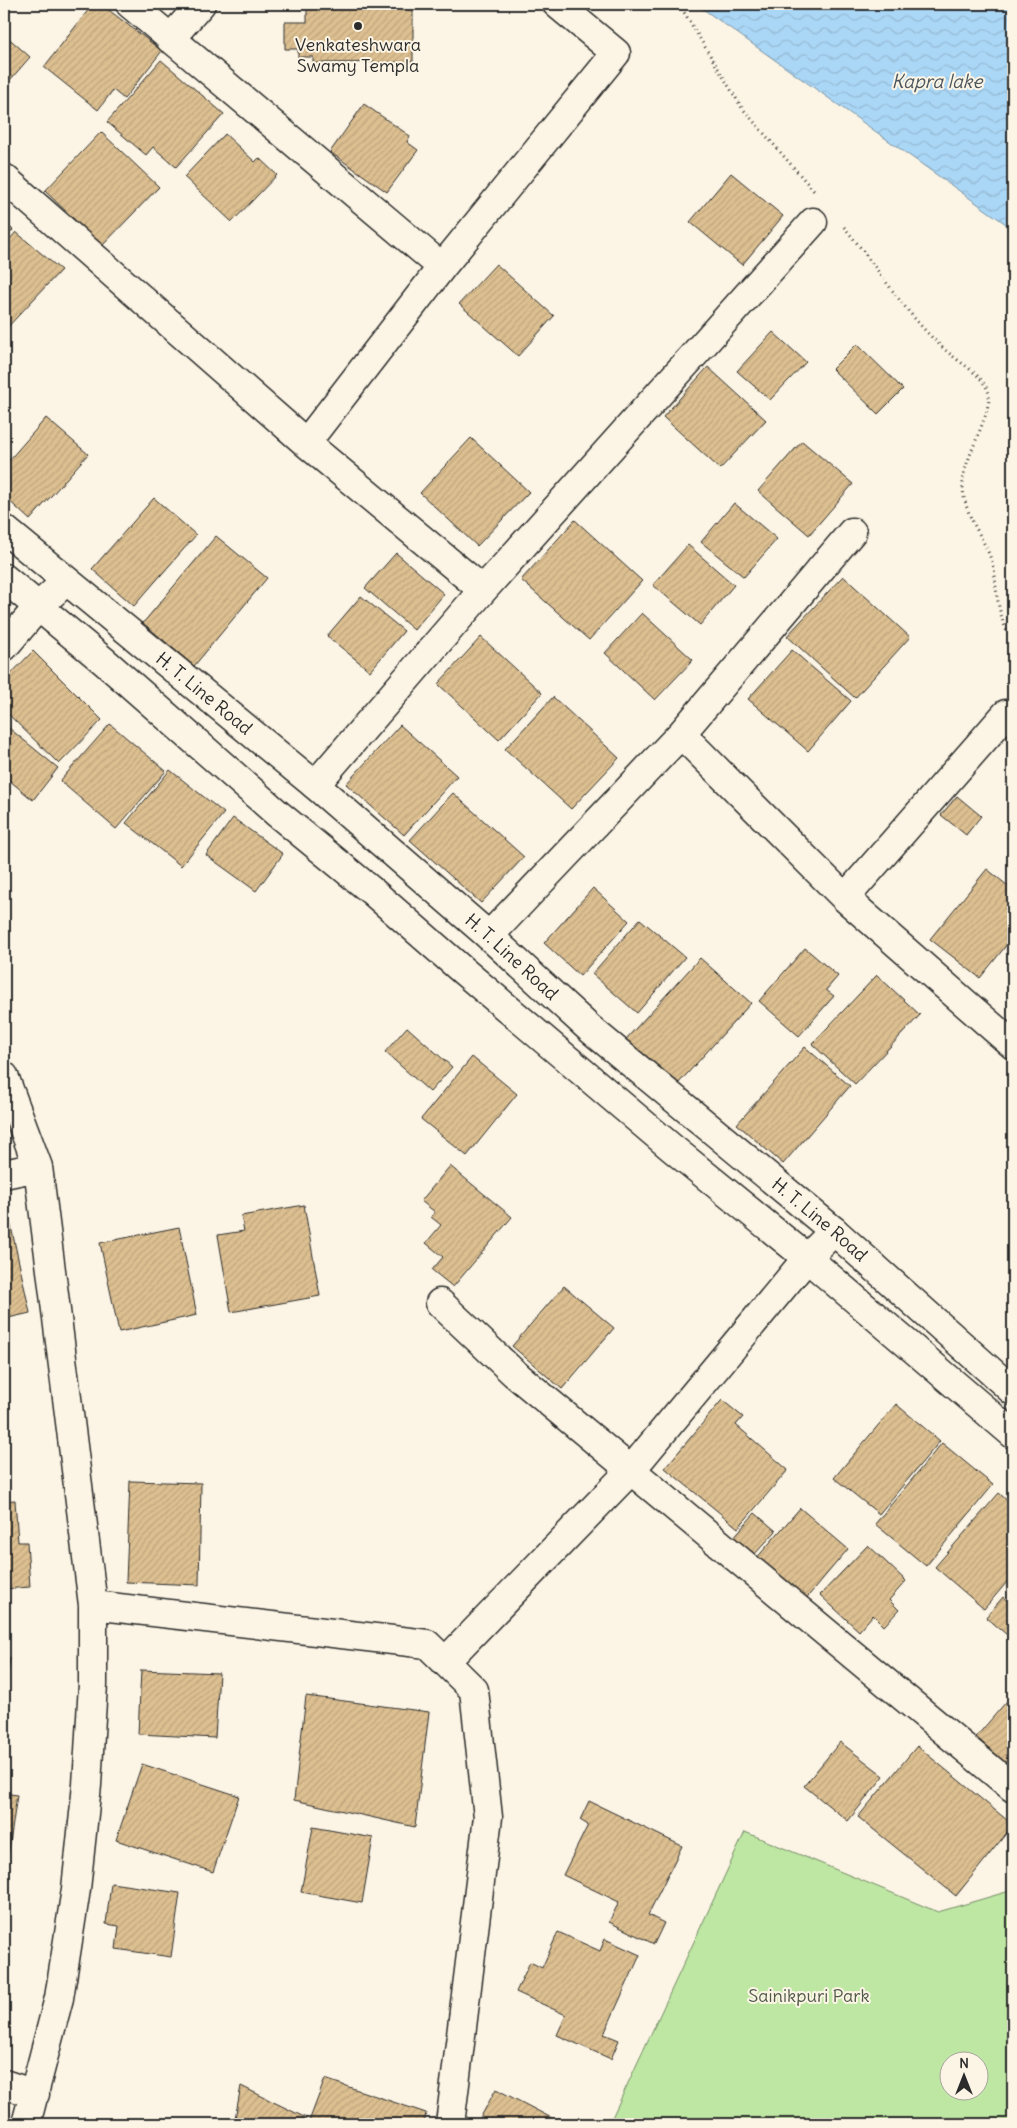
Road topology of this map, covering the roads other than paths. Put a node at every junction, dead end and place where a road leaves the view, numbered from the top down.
1 (130, 4) edge
2 (201, 4) edge
3 (557, 4) edge
4 (170, 39) junction
5 (4, 178) edge
6 (813, 222) dead end
7 (442, 267) junction
8 (306, 443) junction
9 (4, 529) edge
10 (852, 532) dead end
11 (4, 578) edge
12 (66, 581) junction
13 (484, 590) junction
14 (38, 607) junction
15 (4, 648) edge
16 (1006, 714) dead end
17 (680, 734) junction
18 (315, 785) junction
19 (845, 898) junction
20 (489, 936) junction
21 (1013, 1045) edge
22 (4, 1076) edge
23 (38, 1167) junction
24 (4, 1174) edge
25 (834, 1231) junction
26 (807, 1258) junction
27 (440, 1303) dead end
28 (1013, 1391) edge
29 (1013, 1434) edge
30 (631, 1470) junction
31 (93, 1605) junction
32 (445, 1662) junction
33 (1013, 1788) edge
34 (4, 2084) edge
35 (35, 2094) junction
36 (26, 2124) edge
37 (450, 2124) edge

1 - 4 street
2 - 4 street
3 - 7 street
4 - 7 street
5 - 8 street
6 - 13 street
7 - 8 street
8 - 13 street
9 - 12 street, H. T. Line Road
10 - 17 street
11 - 14 street, H. T. Line Road
12 - 14 street
12 - 18 street, H. T. Line Road
13 - 18 street
14 - 15 street
14 - 26 street, H. T. Line Road
16 - 19 street
17 - 19 street
17 - 20 street
18 - 20 street, H. T. Line Road
19 - 21 street
20 - 25 street, H. T. Line Road
22 - 23 street
23 - 24 street
23 - 31 street
25 - 26 street
25 - 28 street, H. T. Line Road
26 - 29 street, H. T. Line Road
26 - 30 street
27 - 30 street
30 - 32 street
30 - 33 street
31 - 32 street
31 - 35 street
32 - 37 street
34 - 35 street
35 - 36 street

